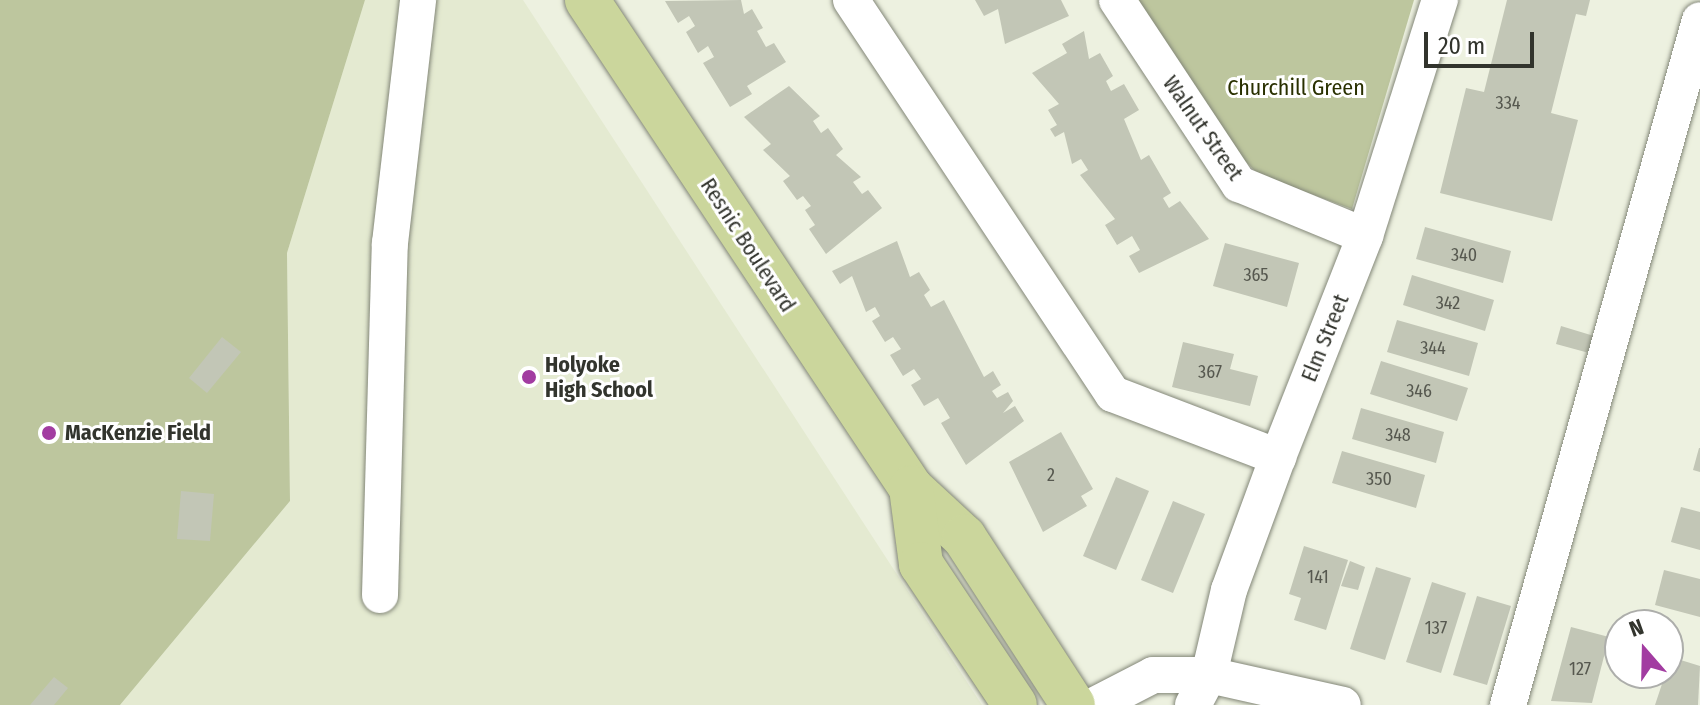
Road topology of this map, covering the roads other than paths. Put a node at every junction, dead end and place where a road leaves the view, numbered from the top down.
1 (418, 0) edge
2 (587, 0) edge
3 (851, 0) edge
4 (1117, 0) edge
5 (1440, 0) edge
6 (1700, 20) edge
7 (1365, 236) junction
8 (1278, 457) junction
9 (911, 488) junction
10 (380, 595) dead end
11 (1201, 690) edge
12 (1015, 705) edge
13 (1073, 705) edge
14 (1095, 705) edge
15 (1343, 705) edge
16 (1508, 705) edge

1 - 10 street
2 - 9 main road, Resnic Boulevard
3 - 8 street
4 - 7 street, Walnut Street
5 - 7 street, Elm Street
6 - 16 street
7 - 8 street, Elm Street
8 - 11 street, Elm Street
9 - 12 main road, Resnic Boulevard
9 - 13 main road, Resnic Boulevard
11 - 14 street
11 - 15 street

